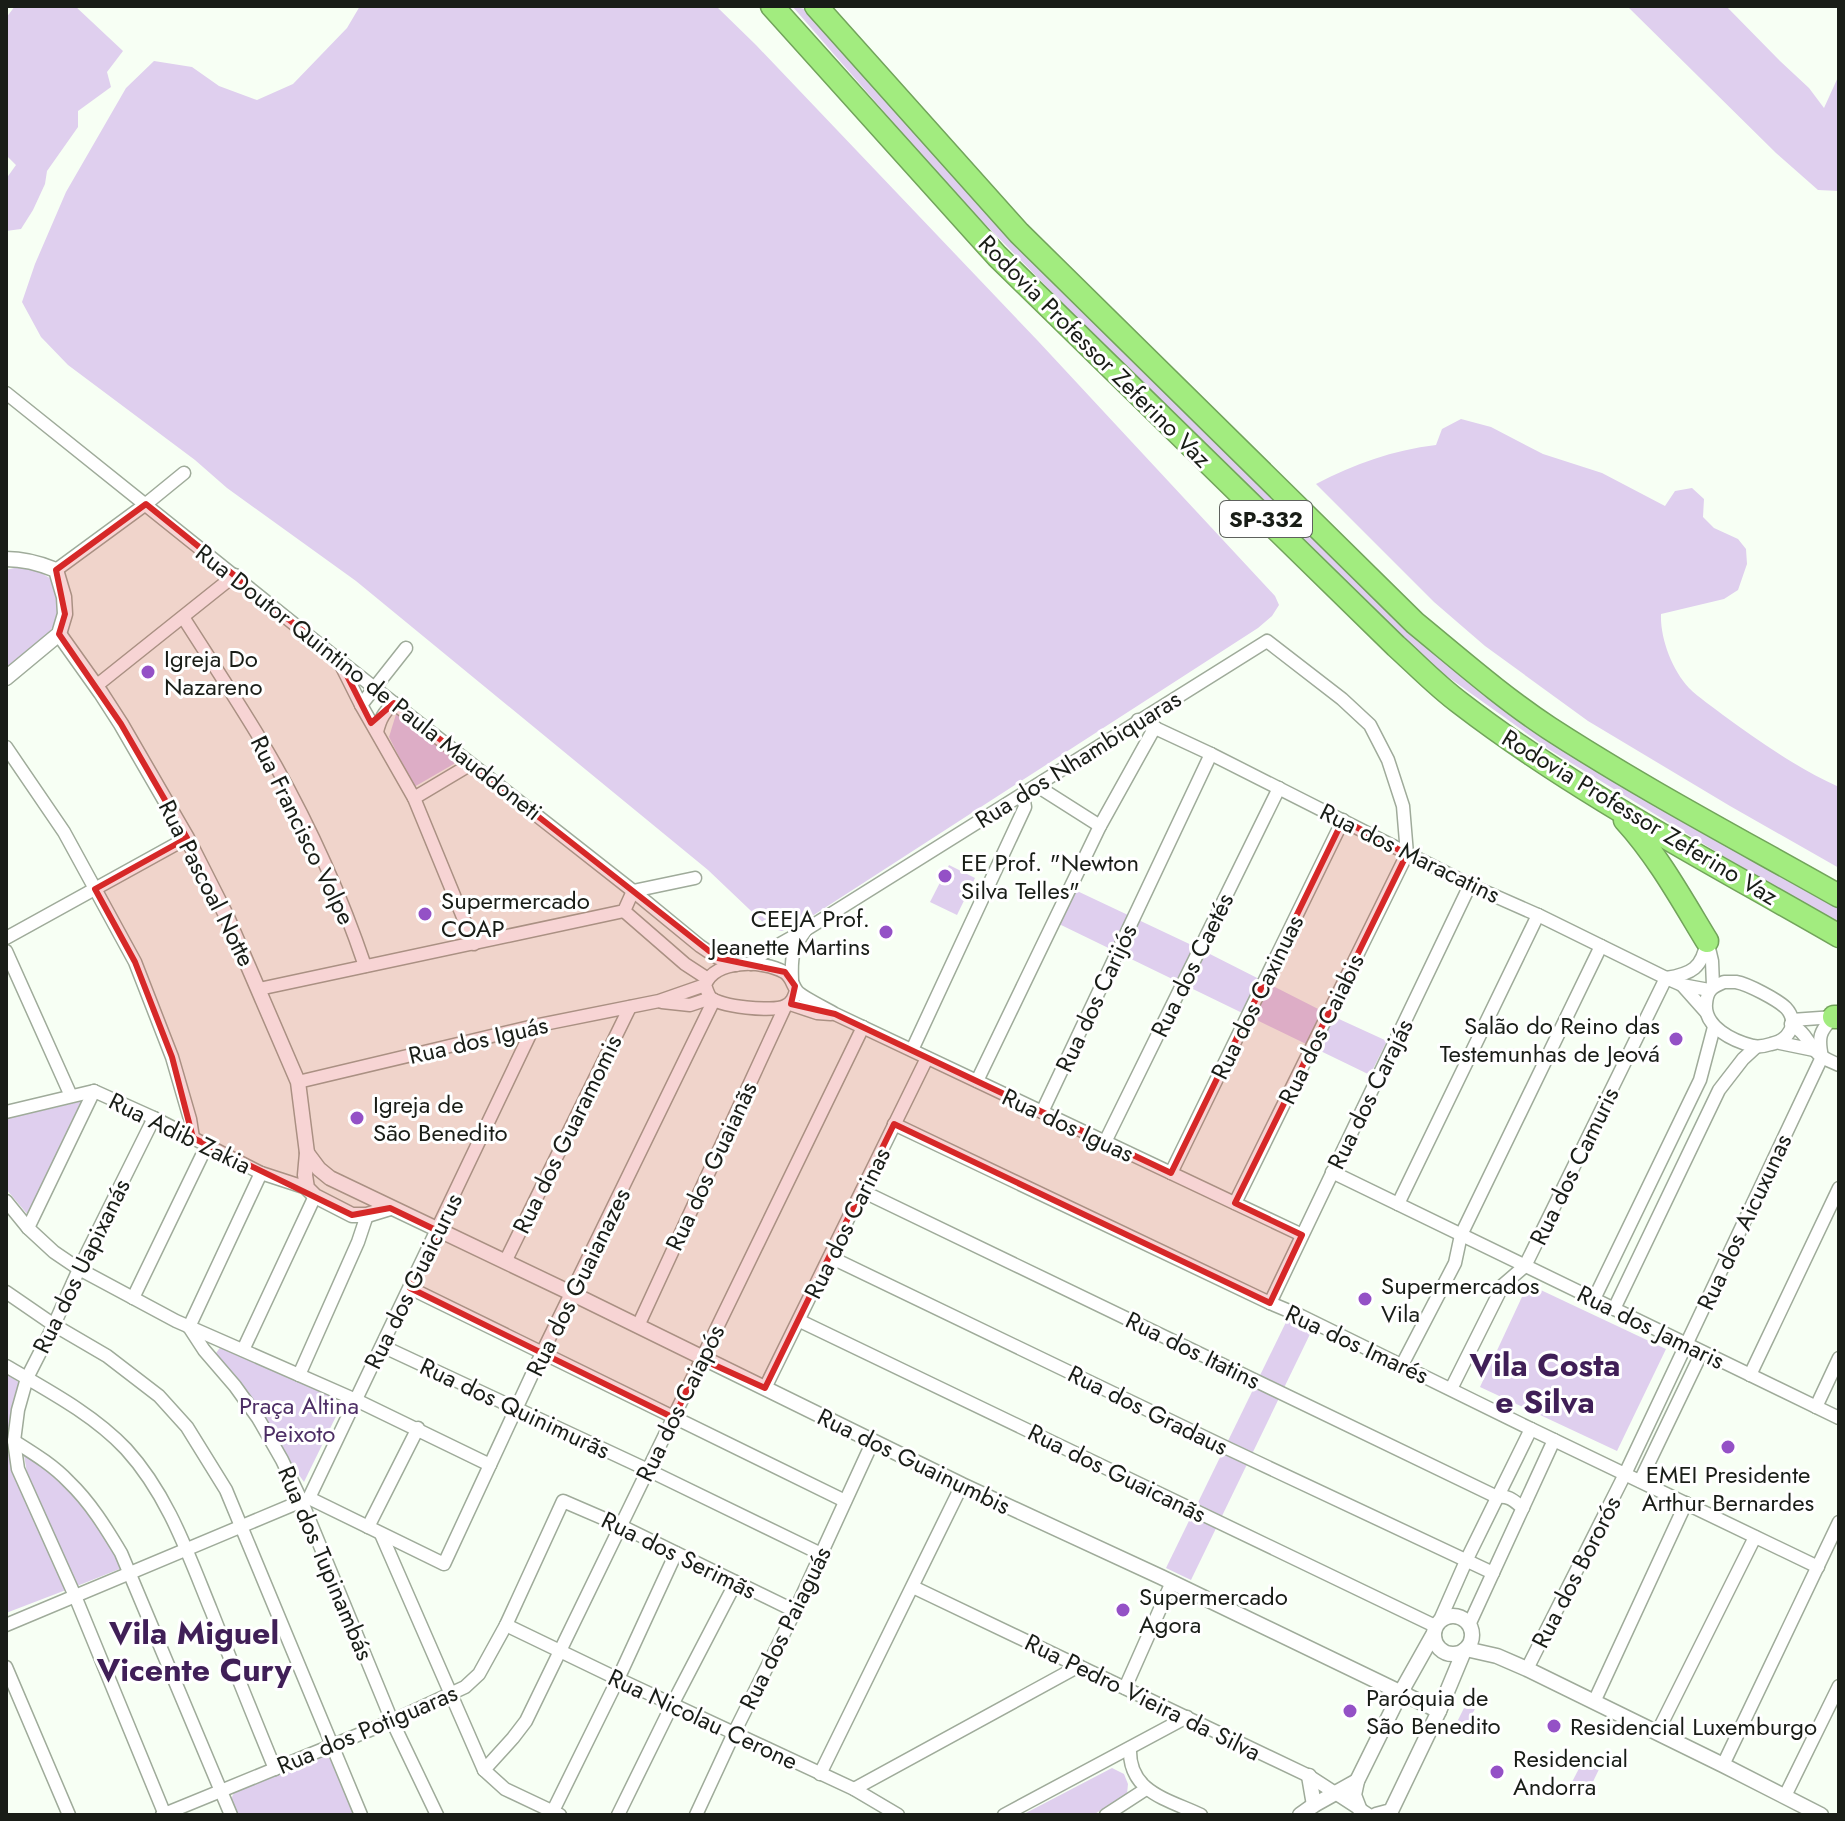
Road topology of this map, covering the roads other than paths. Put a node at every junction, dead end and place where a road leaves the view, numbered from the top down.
1 (772, 6) edge
2 (816, 6) edge
3 (6, 393) edge
4 (184, 473) dead end
5 (146, 504) junction
6 (6, 559) edge
7 (56, 570) junction
8 (235, 575) junction
9 (183, 617) junction
10 (59, 634) junction
11 (406, 648) dead end
12 (339, 660) junction
13 (6, 678) edge
14 (96, 686) junction
15 (375, 687) junction
16 (394, 703) junction
17 (361, 705) junction
18 (1138, 720) junction
19 (1155, 727) junction
20 (377, 732) junction
21 (6, 747) edge
22 (1211, 754) junction
23 (471, 764) junction
24 (1037, 786) junction
25 (1279, 788) junction
26 (1023, 795) junction
27 (414, 798) junction
28 (1614, 807) junction
29 (1343, 820) junction
30 (1100, 826) junction
31 (187, 838) junction
32 (1407, 854) junction
33 (695, 878) dead end
34 (1470, 885) junction
35 (95, 889) junction
36 (633, 891) junction
37 (1839, 896) edge
38 (624, 911) junction
39 (1538, 915) junction
40 (807, 929) junction
41 (1839, 936) edge
42 (6, 938) edge
43 (1707, 941) junction
44 (474, 944) junction
45 (1601, 946) junction
46 (6, 951) edge
47 (751, 964) junction
48 (736, 965) junction
49 (365, 966) junction
50 (1666, 978) junction
51 (706, 982) junction
52 (794, 985) junction
53 (1682, 985) junction
54 (1711, 988) junction
55 (259, 989) junction
56 (712, 999) junction
57 (659, 1001) junction
58 (788, 1005) junction
59 (630, 1007) junction
60 (1706, 1012) junction
61 (835, 1014) junction
62 (1836, 1017) edge
63 (1792, 1022) junction
64 (534, 1026) junction
65 (863, 1027) junction
66 (1714, 1027) junction
67 (1780, 1043) junction
68 (1756, 1047) junction
69 (912, 1050) junction
70 (1818, 1053) junction
71 (927, 1058) junction
72 (1839, 1065) edge
73 (1700, 1080) junction
74 (977, 1081) junction
75 (298, 1082) junction
76 (1719, 1090) junction
77 (94, 1091) junction
78 (71, 1096) junction
79 (6, 1112) edge
80 (1042, 1112) junction
81 (154, 1118) junction
82 (894, 1124) junction
83 (193, 1138) junction
84 (1105, 1142) junction
85 (207, 1145) junction
86 (307, 1153) junction
87 (1332, 1172) junction
88 (261, 1173) junction
89 (1171, 1173) junction
90 (1839, 1188) edge
91 (862, 1191) junction
92 (311, 1192) junction
93 (6, 1201) edge
94 (1235, 1203) junction
95 (1398, 1204) junction
96 (390, 1208) junction
97 (367, 1215) junction
98 (28, 1228) junction
99 (438, 1231) junction
100 (1302, 1235) junction
101 (1461, 1235) junction
102 (830, 1257) junction
103 (505, 1262) junction
104 (1525, 1266) junction
105 (79, 1269) junction
106 (410, 1288) junction
107 (6, 1292) edge
108 (573, 1294) junction
109 (133, 1298) junction
110 (1594, 1299) junction
111 (1270, 1303) junction
112 (1614, 1309) junction
113 (800, 1321) junction
114 (54, 1325) junction
115 (638, 1326) junction
116 (189, 1327) junction
117 (1687, 1345) junction
118 (382, 1346) junction
119 (243, 1350) junction
120 (1702, 1352) junction
121 (542, 1353) junction
122 (1839, 1358) edge
123 (701, 1359) junction
124 (1402, 1365) junction
125 (6, 1366) edge
126 (299, 1375) junction
127 (1750, 1375) junction
128 (27, 1378) junction
129 (765, 1388) junction
130 (1451, 1389) junction
131 (356, 1400) junction
132 (1816, 1407) junction
133 (517, 1408) junction
134 (674, 1418) junction
135 (1839, 1418) edge
136 (418, 1428) junction
137 (1531, 1429) junction
138 (1554, 1440) junction
139 (14, 1441) junction
140 (873, 1441) junction
141 (490, 1465) junction
142 (648, 1470) junction
143 (1625, 1474) junction
144 (1640, 1481) junction
145 (962, 1485) junction
146 (1497, 1497) junction
147 (306, 1500) junction
148 (563, 1501) joint
149 (845, 1501) junction
150 (1686, 1503) junction
151 (1523, 1508) junction
152 (1839, 1522) edge
153 (621, 1526) junction
154 (240, 1527) junction
155 (368, 1527) junction
156 (381, 1534) junction
157 (1755, 1537) junction
158 (187, 1550) junction
159 (676, 1553) junction
160 (821, 1554) junction
161 (1466, 1561) junction
162 (1818, 1567) junction
163 (1493, 1573) junction
164 (129, 1574) junction
165 (736, 1582) junction
166 (1172, 1582) junction
167 (913, 1587) junction
168 (75, 1596) junction
169 (795, 1611) junction
170 (6, 1625) edge
171 (506, 1625) junction
172 (1436, 1627) junction
173 (1468, 1640) junction
174 (561, 1651) junction
175 (1079, 1666) junction
176 (6, 1667) edge
177 (1527, 1669) junction
178 (618, 1679) junction
179 (1839, 1686) edge
180 (1125, 1688) junction
181 (1401, 1692) junction
182 (450, 1695) junction
183 (1594, 1702) junction
184 (673, 1703) junction
185 (1439, 1711) junction
186 (1187, 1717) junction
187 (392, 1721) junction
188 (734, 1733) junction
189 (1657, 1733) junction
190 (333, 1745) junction
191 (1130, 1748) junction
192 (1723, 1765) junction
193 (275, 1769) junction
194 (484, 1770) junction
195 (820, 1774) junction
196 (1309, 1776) junction
197 (1357, 1781) junction
198 (854, 1789) junction
199 (1146, 1789) junction
200 (221, 1791) junction
201 (1335, 1792) junction
202 (1785, 1796) junction
203 (1314, 1805) junction
204 (1364, 1812) edge
205 (1390, 1813) edge
206 (555, 1814) edge
207 (69, 1815) edge
208 (164, 1815) edge
209 (231, 1815) edge
210 (361, 1815) edge
211 (437, 1815) edge
212 (618, 1815) edge
213 (696, 1815) edge
214 (898, 1815) edge
215 (1004, 1815) edge
216 (1106, 1815) edge
217 (1201, 1815) edge
218 (1300, 1815) edge
219 (1376, 1815) edge
220 (1821, 1815) edge

1 - 28 highway, Rodovia Professor Zeferino Vaz / SP-332
2 - 37 highway, Rodovia Professor Zeferino Vaz / SP-332
3 - 5 street, Rua Doutor Quintino de Paula Mauddoneti
4 - 5 street
5 - 7 street
5 - 8 street, Rua Doutor Quintino de Paula Mauddoneti
6 - 7 street
7 - 10 street
8 - 9 street
8 - 12 street, Rua Doutor Quintino de Paula Mauddoneti
9 - 14 street
9 - 49 street, Rua Francisco Volpe
10 - 13 street
10 - 14 street, Rua Pascoal Notte
11 - 15 street
12 - 15 street, Rua Doutor Quintino de Paula Mauddoneti
12 - 17 street
14 - 31 street, Rua Pascoal Notte
15 - 16 street, Rua Doutor Quintino de Paula Mauddoneti
15 - 17 street
16 - 20 street
16 - 23 street, Rua Doutor Quintino de Paula Mauddoneti
17 - 20 street
18 - 19 street, Rua dos Maracatins
18 - 24 street, Rua dos Nhambiquaras
18 - 32 street, Rua dos Nhambiquaras
19 - 22 street, Rua dos Maracatins
19 - 30 street
20 - 27 street
21 - 35 street
22 - 25 street, Rua dos Maracatins
22 - 80 street, Rua dos Carijós
23 - 27 street
23 - 36 street, Rua Doutor Quintino de Paula Mauddoneti
24 - 26 street, Rua dos Nhambiquaras
24 - 30 street
25 - 29 street, Rua dos Maracatins
25 - 84 street, Rua dos Caetés
26 - 40 street, Rua dos Nhambiquaras
26 - 69 street
27 - 44 street
28 - 41 highway, Rodovia Professor Zeferino Vaz / SP-332
28 - 43 highway
29 - 32 street, Rua dos Maracatins
29 - 89 street, Rua dos Caxinuas
30 - 74 street
31 - 35 street
31 - 55 street, Rua Pascoal Notte
32 - 34 street, Rua dos Maracatins
32 - 94 street, Rua dos Caiabis
33 - 36 street
34 - 39 street, Rua dos Maracatins
34 - 87 street, Rua dos Carajás
35 - 42 street
35 - 83 street
36 - 38 street
36 - 48 street, Rua Doutor Quintino de Paula Mauddoneti
38 - 44 street
38 - 51 street
39 - 45 street, Rua dos Maracatins
39 - 95 street
40 - 47 street, Rua dos Nhambiquaras
40 - 52 street
43 - 50 street
43 - 54 street
44 - 49 street
45 - 50 street, Rua dos Maracatins
45 - 101 street
46 - 78 street
47 - 48 street, Rua dos Iguas
47 - 52 street, Rua dos Iguas
48 - 51 street, Rua dos Iguas
49 - 55 street
50 - 53 street, Rua dos Maracatins
50 - 104 street, Rua dos Camuris
51 - 56 street
51 - 57 street, Rua dos Iguás
52 - 58 street
52 - 61 street, Rua dos Iguas
53 - 54 street, Rua dos Maracatins
53 - 60 street, Rua dos Maracatins
54 - 60 street
54 - 63 street
55 - 75 street, Rua Pascoal Notte
56 - 57 street, Rua dos Iguás
56 - 58 street, Rua dos Iguas
56 - 108 street, Rua dos Guaianazes
57 - 59 street, Rua dos Iguás
58 - 61 street, Rua dos Iguas
58 - 115 street, Rua dos Guaianãs
59 - 64 street, Rua dos Iguás
59 - 103 street, Rua dos Guaramomis
60 - 66 street
61 - 65 street, Rua dos Iguas
62 - 63 street
62 - 70 street
63 - 67 street
63 - 70 street
64 - 75 street, Rua dos Iguás
64 - 99 street, Rua dos Guaicurus
65 - 69 street, Rua dos Iguas
65 - 123 street, Rua dos Caiapós
66 - 68 street
66 - 73 street
67 - 68 street
67 - 70 street
68 - 76 street
69 - 71 street, Rua dos Iguas
70 - 72 street
70 - 117 street, Rua dos Aicuxunas
71 - 74 street, Rua dos Iguas
71 - 82 street, Rua dos Carinas
73 - 76 street
73 - 110 street
74 - 80 street, Rua dos Iguas
75 - 86 street, Rua Pascoal Notte
76 - 112 street
77 - 78 street, Rua Adib Zakia
77 - 81 street, Rua Adib Zakia
77 - 98 street
78 - 79 street, Rua Adib Zakia
80 - 84 street, Rua dos Iguas
81 - 83 street, Rua Adib Zakia
81 - 105 street, Rua dos Uapixanás
82 - 91 street, Rua dos Carinas
82 - 111 street, Rua dos Imarés
83 - 85 street, Rua Adib Zakia
84 - 89 street, Rua dos Iguas
85 - 88 street, Rua Adib Zakia
85 - 109 street
86 - 92 street
86 - 96 street, Rua dos Guainumbis
87 - 95 street, Rua dos Jamaris
87 - 100 street, Rua dos Carajás
88 - 92 street, Rua Adib Zakia
88 - 116 street
89 - 94 street, Rua dos Iguas
90 - 127 street
91 - 102 street, Rua dos Carinas
91 - 146 street, Rua dos Itatins
92 - 97 street
92 - 119 street
93 - 98 street, Rua dos Tupinambás
94 - 100 street, Rua dos Iguas
95 - 101 street, Rua dos Jamaris
96 - 97 street
96 - 99 street, Rua dos Guainumbis
97 - 126 street
98 - 105 street, Rua dos Tupinambás
99 - 103 street, Rua dos Guainumbis
99 - 106 street, Rua dos Guaicurus
100 - 111 street, Rua dos Carajás
101 - 104 street, Rua dos Jamaris
101 - 124 street
102 - 113 street, Rua dos Carinas
102 - 161 street, Rua dos Gradaus
103 - 108 street, Rua dos Guainumbis
104 - 110 street, Rua dos Jamaris
104 - 130 street, Rua dos Camuris
105 - 109 street, Rua dos Tupinambás
105 - 114 street, Rua dos Uapixanás
106 - 118 street, Rua dos Guaicurus
106 - 121 street
107 - 114 street
108 - 115 street, Rua dos Guainumbis
108 - 121 street, Rua dos Guaianazes
109 - 116 street, Rua dos Tupinambás
110 - 112 street, Rua dos Jamaris
111 - 124 street, Rua dos Imarés
112 - 117 street, Rua dos Jamaris
113 - 129 street, Rua dos Carinas
113 - 172 street, Rua dos Guaicanãs
114 - 128 street, Rua dos Uapixanás
114 - 154 street
115 - 123 street, Rua dos Guainumbis
116 - 119 street, Rua dos Tupinambás
116 - 147 street, Rua dos Tupinambás
117 - 120 street, Rua dos Jamaris
117 - 143 street, Rua dos Aicuxunas
118 - 131 street, Rua dos Guaicurus
118 - 133 street, Rua dos Quinimurãs
119 - 126 street, Rua dos Tupinambás
120 - 127 street, Rua dos Jamaris
120 - 144 street
121 - 133 street, Rua dos Guaianazes
121 - 134 street
122 - 132 street
123 - 129 street, Rua dos Guainumbis
123 - 134 street, Rua dos Caiapós
124 - 130 street, Rua dos Imarés
125 - 128 street
126 - 131 street, Rua dos Tupinambás
127 - 132 street, Rua dos Jamaris
128 - 139 street, Rua dos Uapixanás
128 - 158 street
129 - 140 street, Rua dos Guainumbis
130 - 137 street, Rua dos Imarés
131 - 136 street, Rua dos Tupinambás
131 - 147 street, Rua dos Guaicurus
132 - 135 street, Rua dos Jamaris
133 - 141 street, Rua dos Guaianazes
133 - 142 street, Rua dos Quinimurãs
134 - 142 street, Rua dos Caiapós
134 - 149 street
136 - 141 street, Rua dos Tupinambás
136 - 155 street
137 - 138 street, Rua dos Imarés
137 - 146 street
138 - 143 street, Rua dos Imarés
138 - 151 street
139 - 164 street
139 - 168 street, Rua dos Uapixanás
140 - 145 street, Rua dos Guainumbis
140 - 149 street, Rua dos Paiaguás
141 - 156 street, Rua dos Guaianazes
142 - 153 street, Rua dos Caiapós
142 - 160 street, Rua dos Quinimurãs
143 - 144 street, Rua dos Imarés
143 - 177 street, Rua dos Bororós
144 - 150 street, Rua dos Imarés
145 - 166 street, Rua dos Guainumbis
145 - 167 street
146 - 151 street, Rua dos Itatins
146 - 161 street
147 - 154 street
147 - 155 street
147 - 187 street, Rua dos Tupinambás
148 - 153 street, Rua dos Serimãs
148 - 171 street, Rua dos Potiguaras
149 - 160 street, Rua dos Paiaguás
150 - 157 street, Rua dos Imarés
150 - 183 street
151 - 163 street
152 - 162 street
153 - 159 street, Rua dos Serimãs
153 - 174 street, Rua dos Caiapós
154 - 158 street
154 - 190 street
155 - 156 street
156 - 182 street
157 - 162 street, Rua dos Imarés
157 - 189 street
158 - 164 street
158 - 193 street
159 - 165 street, Rua dos Serimãs
159 - 178 street
160 - 169 street, Rua dos Paiaguás
161 - 163 street, Rua dos Gradaus
161 - 172 street
162 - 192 street
163 - 173 street
164 - 168 street
164 - 200 street
165 - 169 street, Rua dos Serimãs
165 - 184 street
166 - 180 street
166 - 181 street, Rua dos Guainumbis
167 - 175 street, Rua Pedro Vieira da Silva
167 - 195 street
168 - 170 street
168 - 208 street, Rua dos Uapixanás
169 - 188 street, Rua dos Paiaguás
171 - 174 street, Rua Nicolau Cerone
171 - 182 street, Rua dos Potiguaras
172 - 173 street
172 - 173 street
172 - 181 street
173 - 177 street
173 - 185 street
174 - 178 street, Rua Nicolau Cerone
174 - 194 street, Rua dos Caiapós
175 - 180 street, Rua Pedro Vieira da Silva
175 - 198 street
176 - 207 street
177 - 183 street
178 - 184 street, Rua Nicolau Cerone
178 - 206 street
179 - 202 street
180 - 186 street, Rua Pedro Vieira da Silva
181 - 185 street, Rua dos Guainumbis
181 - 197 street
182 - 187 street, Rua dos Potiguaras
182 - 194 street
183 - 189 street
184 - 188 street, Rua Nicolau Cerone
184 - 212 street
185 - 205 street
186 - 191 street
186 - 196 street, Rua Pedro Vieira da Silva
187 - 190 street, Rua dos Potiguaras
187 - 211 street, Rua dos Tupinambás
188 - 195 street, Rua Nicolau Cerone
188 - 213 street, Rua dos Paiaguás
189 - 192 street
190 - 193 street, Rua dos Potiguaras
190 - 210 street
191 - 199 street
191 - 215 street
192 - 202 street
193 - 200 street, Rua dos Potiguaras
194 - 206 street
195 - 198 street, Rua Nicolau Cerone
196 - 201 street, Rua Pedro Vieira da Silva
196 - 203 street
197 - 201 street
197 - 204 street
198 - 214 street, Rua Nicolau Cerone
199 - 216 street
199 - 217 street
200 - 208 street, Rua dos Potiguaras
200 - 209 street
201 - 203 street
201 - 204 street, Rua Pedro Vieira da Silva
202 - 220 street
203 - 218 street
205 - 219 street

